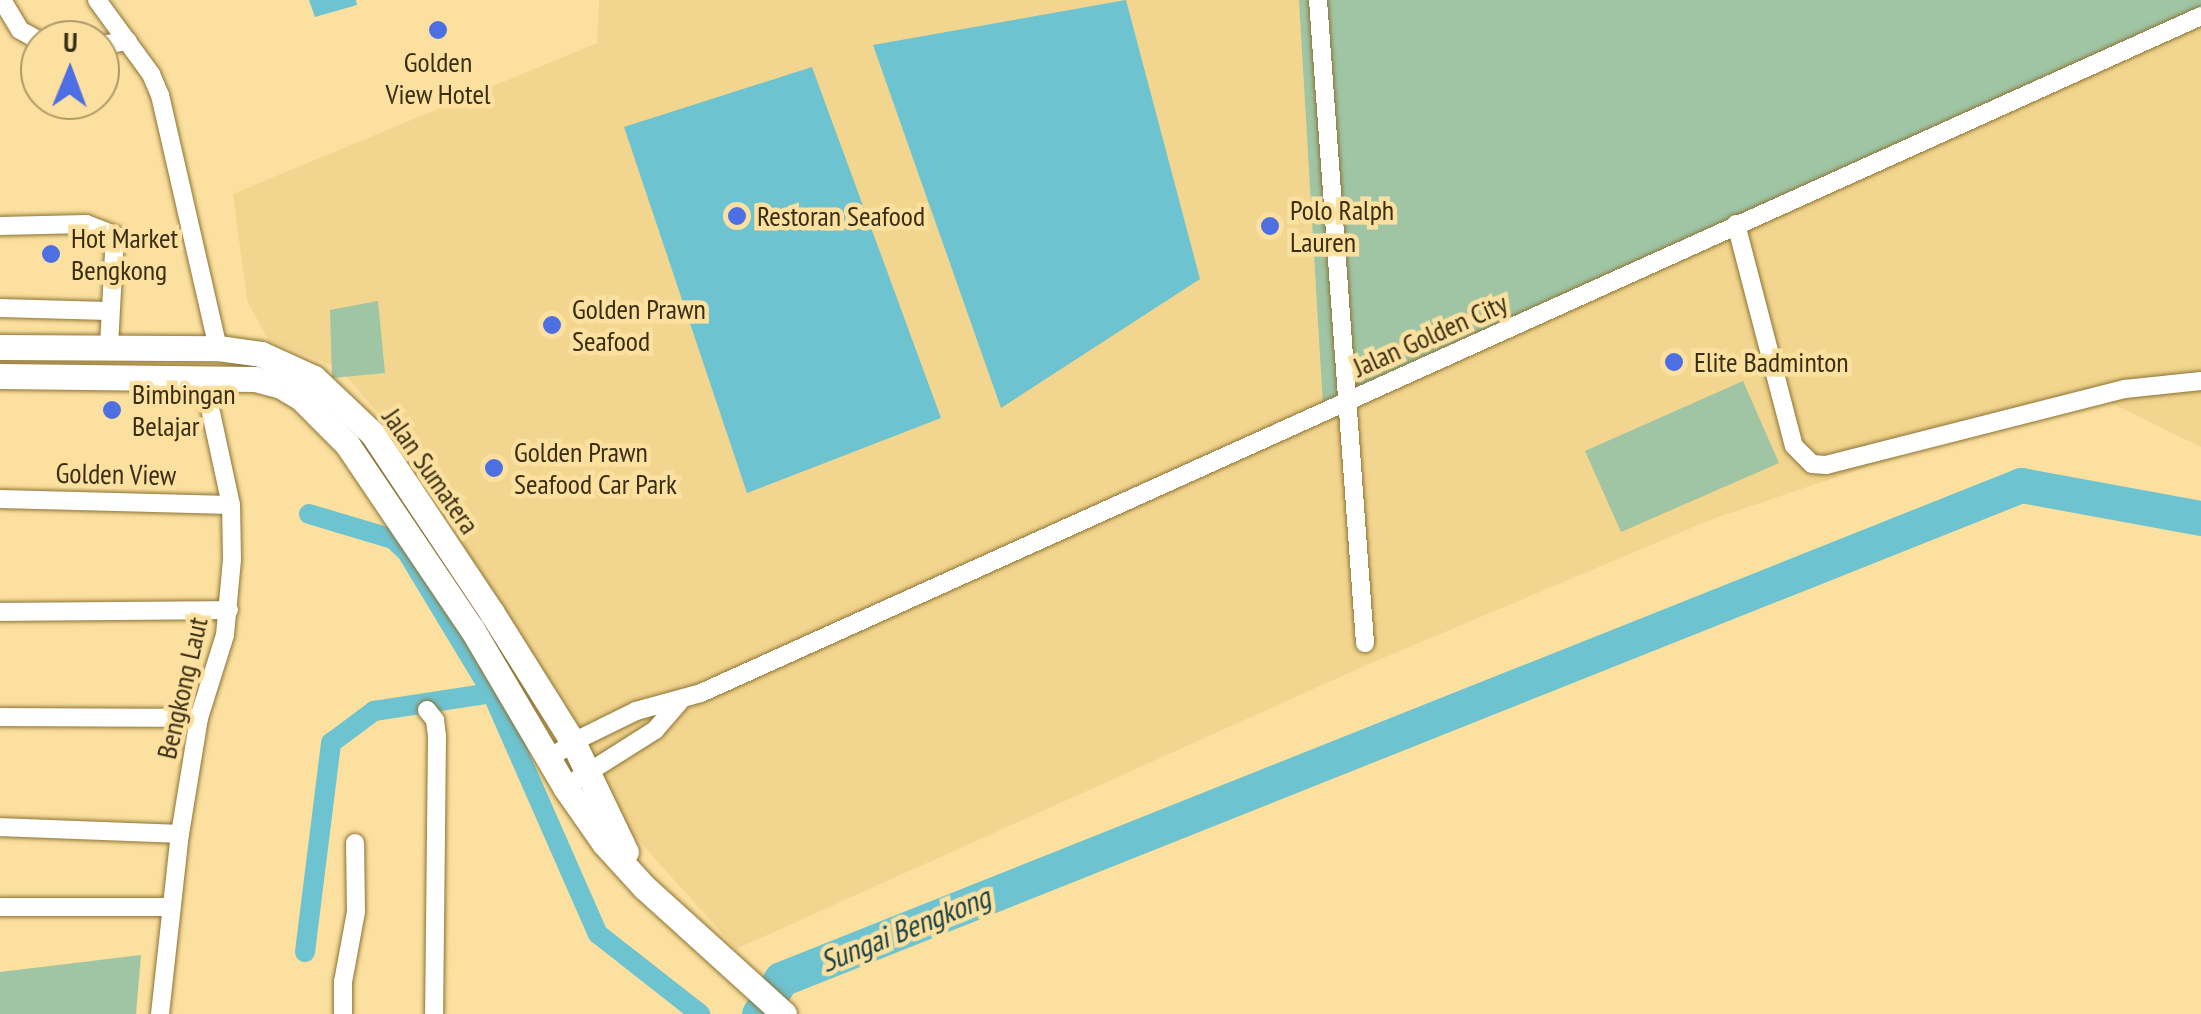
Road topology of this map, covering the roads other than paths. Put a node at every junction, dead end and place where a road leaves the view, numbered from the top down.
1 (2, 0) edge
2 (97, 0) edge
3 (1318, 0) edge
4 (2201, 16) edge
5 (20, 30) edge
6 (128, 41) junction
7 (120, 42) edge
8 (1736, 224) junction
9 (0, 226) edge
10 (0, 308) edge
11 (108, 311) junction
12 (0, 347) edge
13 (109, 347) junction
14 (218, 348) junction
15 (0, 376) edge
16 (203, 376) junction
17 (2201, 382) edge
18 (1349, 401) junction
19 (0, 499) edge
20 (231, 505) junction
21 (228, 610) junction
22 (0, 612) edge
23 (1366, 643) dead end
24 (679, 702) junction
25 (427, 710) dead end
26 (0, 717) edge
27 (199, 718) junction
28 (573, 742) junction
29 (548, 759) junction
30 (576, 781) junction
31 (0, 828) edge
32 (180, 834) junction
33 (355, 843) dead end
34 (0, 907) edge
35 (170, 907) junction
36 (160, 1014) edge
37 (343, 1014) edge
38 (434, 1014) edge
39 (784, 1014) edge

1 - 5 street
2 - 6 street
3 - 18 street
4 - 8 street, Jalan Golden City
6 - 7 street
6 - 14 street
8 - 17 street
8 - 18 street, Jalan Golden City
9 - 11 street
10 - 11 street
11 - 13 street
12 - 13 main road, Jalan Sumatera
13 - 14 main road, Jalan Sumatera
14 - 28 main road, Jalan Sumatera
15 - 16 main road, Jalan Sumatera
16 - 20 street, Bengkong Laut
16 - 29 main road, Jalan Sumatera
18 - 23 street
18 - 24 street, Jalan Golden City
19 - 20 street, Golden View
20 - 21 street, Bengkong Laut
21 - 22 street
21 - 27 street, Bengkong Laut
24 - 28 street, Jalan Golden City
24 - 30 street, Jalan Golden City
25 - 38 street
26 - 27 street
27 - 32 street, Bengkong Laut
28 - 29 street, Jalan Golden City
28 - 30 main road, Jalan Sumatera
29 - 30 main road, Jalan Sumatera
30 - 39 main road, Jalan Sumatera
31 - 32 street
32 - 35 street, Bengkong Laut
33 - 37 street
34 - 35 street
35 - 36 street, Bengkong Laut

